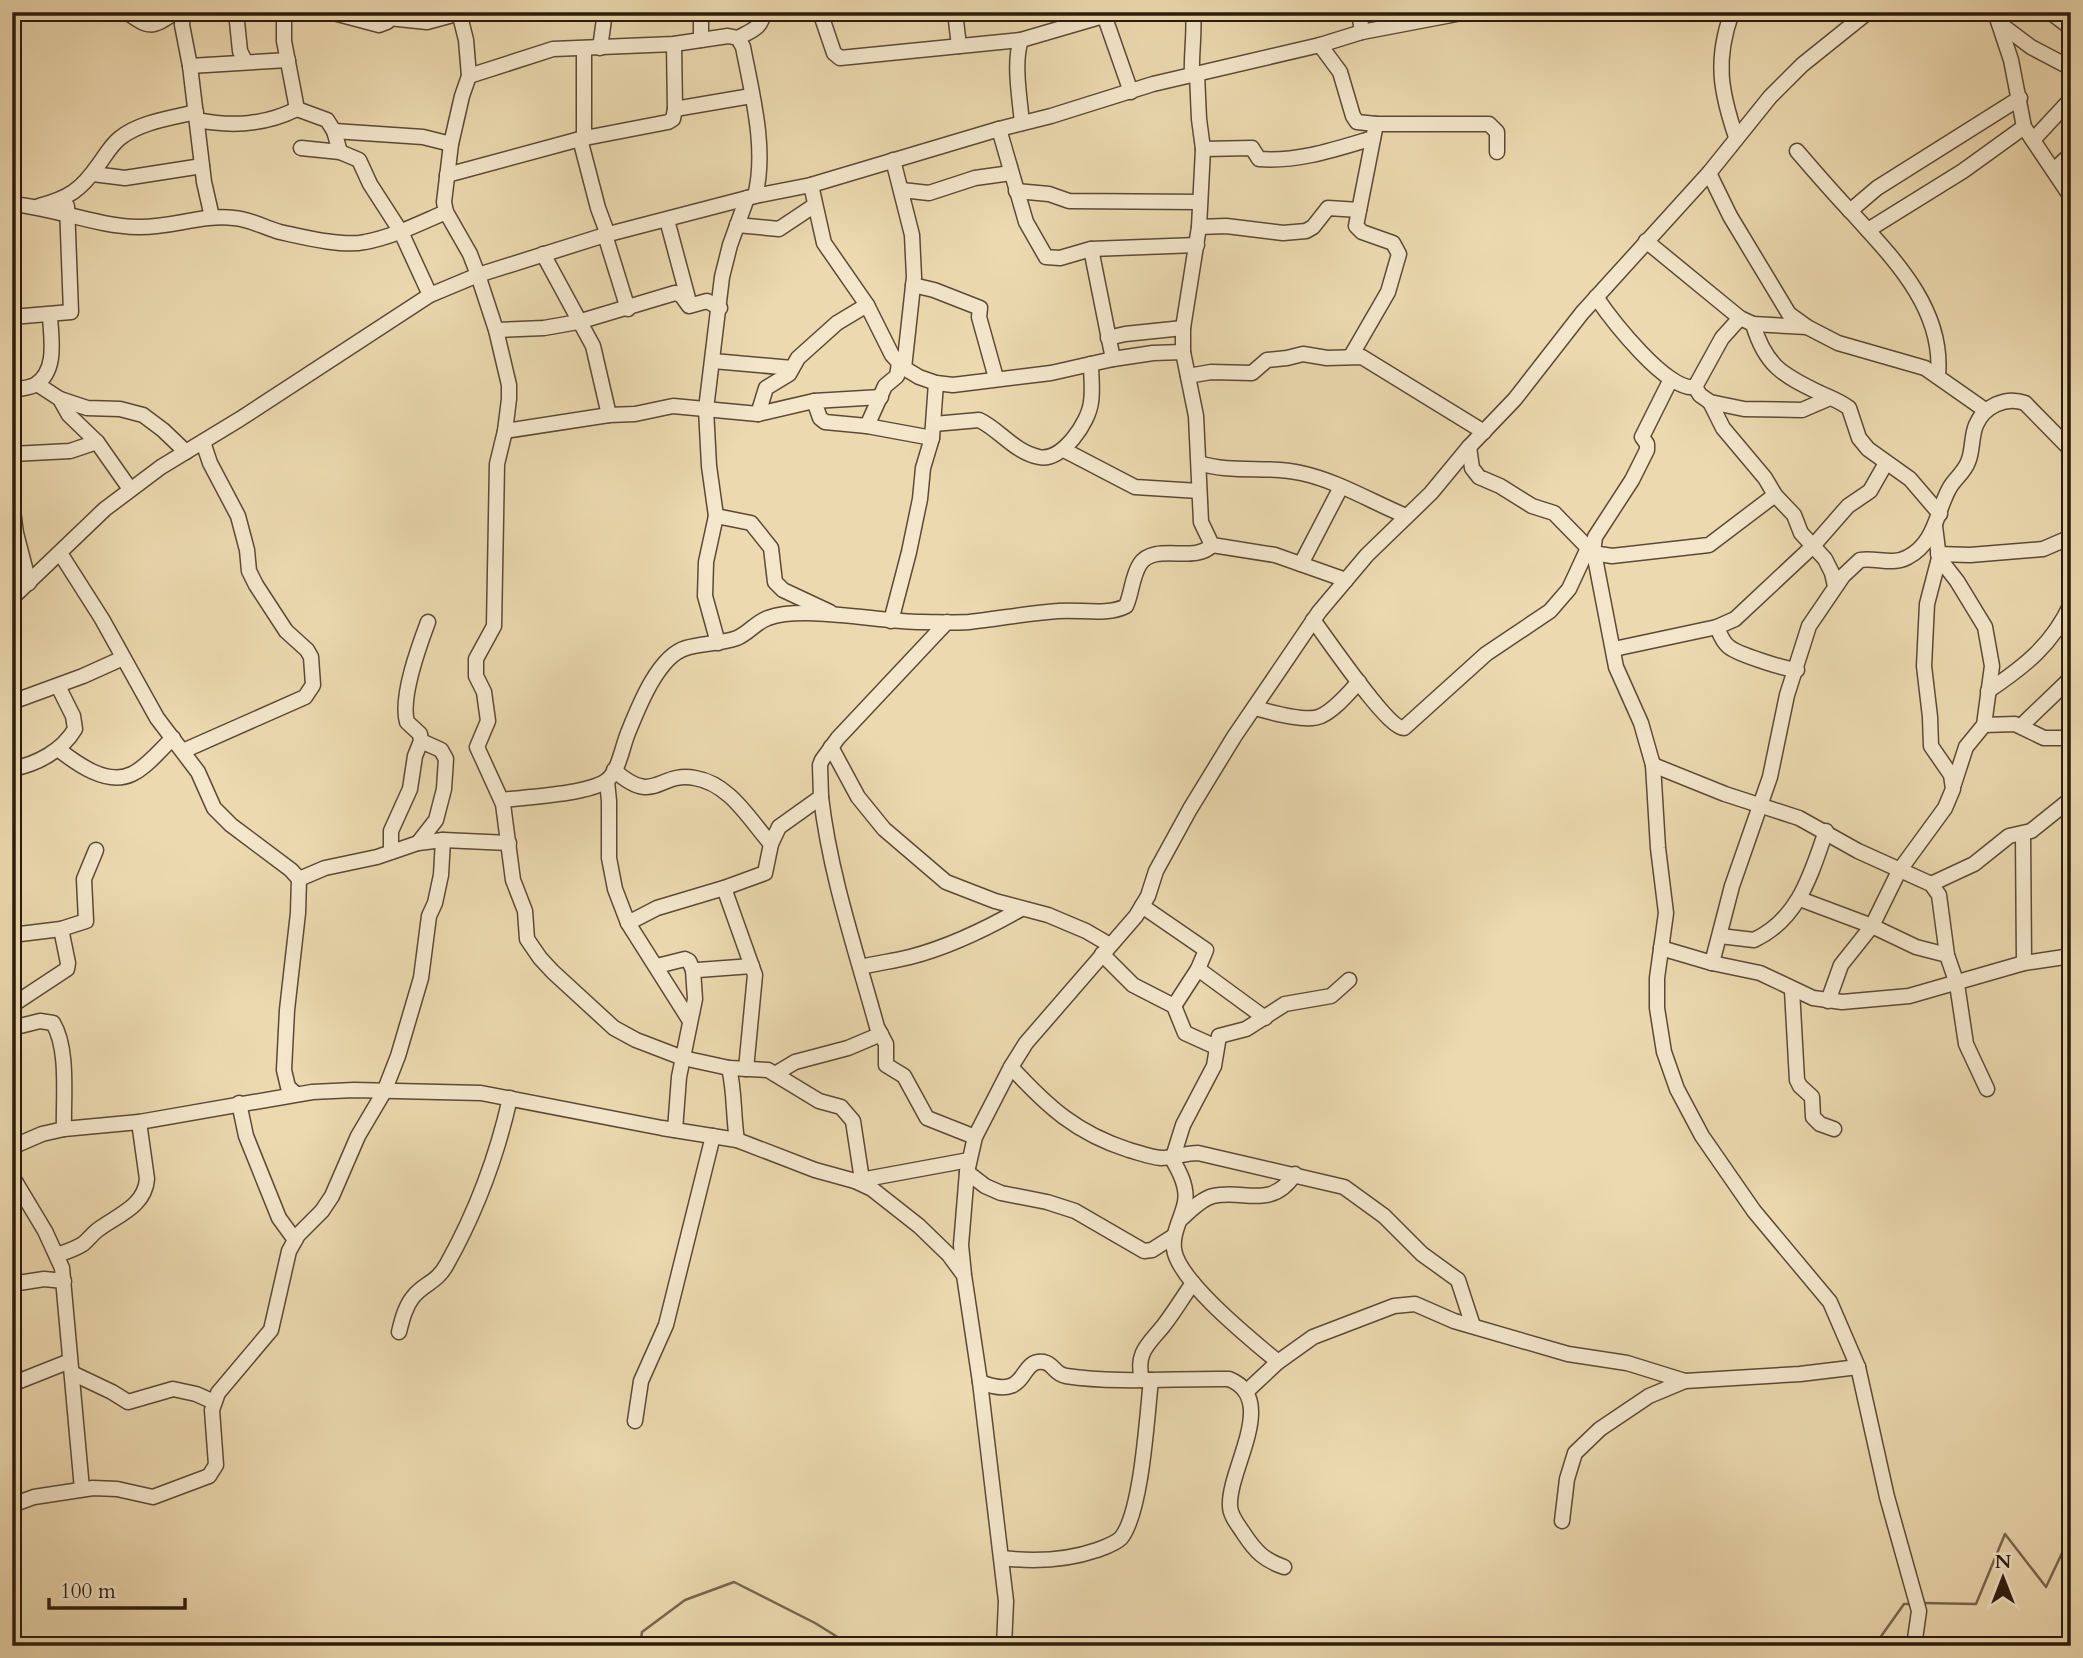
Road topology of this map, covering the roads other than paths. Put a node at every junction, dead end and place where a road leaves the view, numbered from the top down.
1 (126, 12) edge
2 (176, 12) edge
3 (183, 12) edge
4 (236, 12) edge
5 (284, 12) edge
6 (330, 12) edge
7 (605, 12) edge
8 (701, 12) edge
9 (763, 12) edge
10 (820, 12) edge
11 (955, 12) edge
12 (1193, 12) edge
13 (1359, 12) edge
14 (1467, 12) edge
15 (1732, 12) edge
16 (1868, 12) edge
17 (2050, 12) edge
18 (460, 13) edge
19 (1108, 14) edge
20 (389, 15) edge
21 (1434, 15) edge
22 (1996, 17) edge
23 (2071, 28) edge
24 (1362, 32) junction
25 (738, 38) junction
26 (701, 40) junction
27 (1021, 40) junction
28 (674, 44) junction
29 (1320, 45) junction
30 (959, 46) junction
31 (600, 48) junction
32 (584, 49) junction
33 (288, 60) junction
34 (245, 61) junction
35 (190, 66) junction
36 (2071, 68) edge
37 (1194, 74) junction
38 (469, 76) junction
39 (1131, 92) junction
40 (751, 96) junction
41 (2020, 98) junction
42 (2071, 99) edge
43 (297, 109) junction
44 (675, 109) junction
45 (197, 116) junction
46 (1022, 123) junction
47 (999, 129) junction
48 (334, 131) junction
49 (1375, 131) junction
50 (2029, 133) junction
51 (1736, 136) junction
52 (582, 139) junction
53 (451, 144) junction
54 (301, 148) dead end
55 (1203, 149) junction
56 (1797, 151) dead end
57 (340, 152) junction
58 (1497, 152) dead end
59 (2071, 154) edge
60 (893, 160) junction
61 (202, 166) junction
62 (2054, 170) junction
63 (1010, 173) junction
64 (1709, 173) junction
65 (93, 174) junction
66 (447, 175) junction
67 (811, 185) junction
68 (902, 190) junction
69 (1016, 191) junction
70 (751, 197) junction
71 (2071, 197) edge
72 (68, 198) junction
73 (1200, 202) junction
74 (12, 204) edge
75 (815, 205) junction
76 (37, 207) junction
77 (1359, 210) junction
78 (1850, 211) junction
79 (446, 212) junction
80 (67, 213) junction
81 (212, 217) junction
82 (667, 220) junction
83 (737, 225) junction
84 (1199, 227) junction
85 (1868, 230) junction
86 (401, 232) junction
87 (606, 235) junction
88 (1646, 241) junction
89 (1197, 245) junction
90 (1091, 249) junction
91 (543, 254) junction
92 (478, 275) junction
93 (913, 285) junction
94 (430, 295) junction
95 (1596, 298) junction
96 (867, 304) junction
97 (691, 306) junction
98 (720, 308) junction
99 (628, 309) junction
100 (50, 316) junction
101 (12, 317) edge
102 (1747, 321) junction
103 (578, 322) junction
104 (1807, 327) junction
105 (1183, 328) junction
106 (496, 330) junction
107 (1108, 338) junction
108 (1183, 352) junction
109 (1351, 356) junction
110 (1113, 359) junction
111 (713, 361) junction
112 (1091, 364) junction
113 (902, 365) junction
114 (792, 368) junction
115 (1938, 375) junction
116 (1188, 376) junction
117 (996, 379) junction
118 (1671, 379) junction
119 (936, 383) junction
120 (37, 384) junction
121 (1695, 387) junction
122 (12, 390) edge
123 (881, 397) junction
124 (1830, 398) junction
125 (60, 399) junction
126 (814, 401) junction
127 (1710, 402) junction
128 (706, 409) junction
129 (1985, 410) junction
130 (758, 414) junction
131 (610, 415) junction
132 (867, 425) junction
133 (505, 431) junction
134 (933, 431) junction
135 (1484, 432) junction
136 (97, 442) junction
137 (203, 442) junction
138 (1469, 447) junction
139 (1064, 450) junction
140 (2071, 450) edge
141 (186, 452) junction
142 (12, 454) edge
143 (1199, 463) junction
144 (1886, 463) junction
145 (1341, 486) junction
146 (130, 489) junction
147 (1199, 491) junction
148 (1775, 495) junction
149 (12, 503) edge
150 (716, 516) junction
151 (1406, 516) junction
152 (1938, 520) junction
153 (14, 532) edge
154 (2071, 537) edge
155 (1213, 545) junction
156 (1813, 546) junction
157 (1590, 551) junction
158 (60, 553) junction
159 (1938, 556) junction
160 (1301, 564) junction
161 (1346, 580) junction
162 (29, 583) junction
163 (1835, 586) junction
164 (12, 598) edge
165 (2071, 604) edge
166 (838, 616) junction
167 (1313, 620) junction
168 (891, 621) junction
169 (428, 622) dead end
170 (947, 622) junction
171 (1717, 627) junction
172 (718, 643) junction
173 (1614, 649) junction
174 (123, 658) junction
175 (1797, 670) junction
176 (2071, 678) edge
177 (1359, 682) junction
178 (58, 686) junction
179 (1988, 691) junction
180 (12, 702) edge
181 (1255, 708) junction
182 (1984, 725) junction
183 (2021, 726) junction
184 (173, 738) junction
185 (2071, 738) edge
186 (421, 741) junction
187 (831, 747) junction
188 (58, 749) junction
189 (183, 751) junction
190 (1653, 765) junction
191 (12, 769) edge
192 (610, 775) junction
193 (1954, 784) junction
194 (821, 797) junction
195 (2071, 799) edge
196 (502, 800) junction
197 (1760, 804) junction
198 (436, 820) junction
199 (1826, 831) junction
200 (2023, 834) junction
201 (440, 841) junction
202 (418, 843) junction
203 (509, 843) junction
204 (771, 844) junction
205 (96, 850) dead end
206 (391, 852) junction
207 (1899, 871) junction
208 (299, 879) junction
209 (1931, 884) junction
210 (724, 888) junction
211 (1800, 899) junction
212 (1142, 906) junction
213 (1021, 909) junction
214 (628, 923) junction
215 (1872, 926) junction
216 (61, 929) junction
217 (12, 935) edge
218 (1720, 936) junction
219 (1661, 948) junction
220 (1106, 950) junction
221 (1947, 955) junction
222 (2071, 956) edge
223 (1712, 963) junction
224 (2024, 964) junction
225 (657, 966) junction
226 (752, 966) junction
227 (861, 967) junction
228 (1198, 969) junction
229 (693, 970) junction
230 (1349, 980) dead end
231 (1957, 984) junction
232 (1793, 990) junction
233 (1828, 1001) junction
234 (1174, 1006) junction
235 (13, 1007) edge
236 (1265, 1017) junction
237 (690, 1021) junction
238 (12, 1028) edge
239 (881, 1034) junction
240 (1216, 1047) junction
241 (683, 1058) junction
242 (1011, 1067) junction
243 (729, 1068) junction
244 (746, 1069) junction
245 (775, 1074) junction
246 (1987, 1088) dead end
247 (384, 1092) junction
248 (296, 1094) junction
249 (510, 1098) junction
250 (239, 1103) junction
251 (139, 1122) junction
252 (65, 1129) junction
253 (1834, 1129) dead end
254 (675, 1130) junction
255 (713, 1136) junction
256 (975, 1137) junction
257 (737, 1140) junction
258 (12, 1147) edge
259 (1172, 1157) junction
260 (968, 1166) junction
261 (1294, 1174) junction
262 (12, 1176) edge
263 (859, 1181) junction
264 (1176, 1229) junction
265 (295, 1240) junction
266 (57, 1255) junction
267 (964, 1275) junction
268 (65, 1281) junction
269 (1193, 1283) junction
270 (12, 1284) edge
271 (1473, 1326) junction
272 (399, 1332) dead end
273 (1278, 1362) junction
274 (71, 1367) junction
275 (1858, 1367) junction
276 (1146, 1380) junction
277 (1685, 1381) junction
278 (980, 1382) junction
279 (12, 1384) edge
280 (1247, 1391) junction
281 (214, 1402) junction
282 (635, 1421) dead end
283 (82, 1489) junction
284 (12, 1505) edge
285 (1562, 1521) dead end
286 (1002, 1558) junction
287 (1284, 1567) dead end
288 (1004, 1646) edge
289 (1914, 1646) edge

1 - 2 street
3 - 35 street
4 - 34 street
5 - 33 street
6 - 20 street
7 - 31 street
8 - 26 street
9 - 25 street
10 - 30 street
11 - 30 street
12 - 37 street
13 - 24 street
14 - 21 street
15 - 51 street
16 - 51 street
17 - 23 street
18 - 20 street
18 - 38 street
19 - 27 street
19 - 39 street
21 - 24 street
22 - 36 street
22 - 41 street
24 - 29 street
25 - 26 street
25 - 40 street
26 - 28 street
27 - 30 street
27 - 46 street
28 - 31 street
28 - 44 street
29 - 37 street
29 - 49 street
31 - 32 street
32 - 38 street
32 - 52 street
33 - 34 street
33 - 43 street
34 - 35 street
35 - 45 street
37 - 39 street
37 - 55 street
38 - 53 street
39 - 46 street
40 - 44 street
40 - 70 street
41 - 50 street
41 - 78 street
42 - 50 street
43 - 45 street
43 - 48 street
44 - 52 street
45 - 61 street
45 - 65 street
46 - 47 street
47 - 60 street
47 - 63 street
48 - 53 street
48 - 57 street
49 - 55 street
49 - 58 street
49 - 77 street
50 - 62 street
50 - 85 street
51 - 64 street
52 - 66 street
52 - 87 street
53 - 66 street
54 - 57 street
55 - 73 street
56 - 78 street
57 - 86 street
59 - 62 street
60 - 67 street
60 - 68 street
61 - 65 street
61 - 81 street
62 - 71 street
63 - 68 street
63 - 69 street
64 - 88 street
64 - 104 street
65 - 72 street
66 - 79 street
67 - 70 street
67 - 75 street
68 - 93 street
69 - 73 street
69 - 90 street
70 - 82 street
70 - 83 street
72 - 76 street
72 - 80 street
73 - 84 street
74 - 76 street
75 - 83 street
75 - 96 street
76 - 80 street
77 - 84 street
77 - 109 street
78 - 85 street
79 - 86 street
79 - 92 street
80 - 81 street
80 - 100 street
81 - 86 street
82 - 87 street
82 - 97 street
83 - 98 street
84 - 89 street
85 - 115 street
86 - 94 street
87 - 91 street
87 - 99 street
88 - 95 street
88 - 102 street
89 - 90 street
89 - 105 street
90 - 107 street
91 - 92 street
91 - 103 street
92 - 94 street
92 - 106 street
93 - 113 street
93 - 117 street
94 - 137 street
95 - 118 street
95 - 135 street
96 - 113 street
96 - 114 street
97 - 98 street
97 - 99 street
98 - 111 street
99 - 103 street
100 - 101 street
100 - 120 street
102 - 104 street
102 - 121 street
102 - 124 street
103 - 106 street
103 - 131 street
104 - 115 street
105 - 107 street
105 - 108 street
106 - 133 street
107 - 110 street
108 - 110 street
108 - 116 street
109 - 116 street
109 - 135 street
110 - 112 street
111 - 114 street
111 - 128 street
112 - 117 street
112 - 139 street
113 - 119 street
113 - 123 street
114 - 130 street
115 - 129 street
116 - 143 street
117 - 119 street
118 - 121 street
118 - 157 street
119 - 134 street
120 - 122 street
120 - 125 street
121 - 127 street
123 - 126 street
123 - 132 street
124 - 127 street
124 - 144 street
125 - 136 street
125 - 141 street
126 - 130 street
126 - 132 street
127 - 148 street
128 - 130 street
128 - 131 street
128 - 150 street
129 - 140 street
129 - 152 street
131 - 133 street
132 - 134 street
133 - 196 street
134 - 139 street
134 - 168 street
135 - 138 street
136 - 142 street
136 - 146 street
137 - 141 street
137 - 189 street
138 - 151 street
138 - 157 street
139 - 147 street
141 - 146 street
143 - 145 street
143 - 147 street
144 - 152 street
144 - 156 street
145 - 151 street
145 - 160 street
146 - 158 street
147 - 155 street
148 - 156 street
148 - 157 street
149 - 153 street
150 - 166 street
150 - 172 street
151 - 161 street
152 - 159 street
152 - 163 street
153 - 162 street
154 - 159 street
155 - 160 street
155 - 170 street
156 - 163 street
156 - 171 street
157 - 173 street
157 - 177 street
158 - 162 street
158 - 174 street
159 - 179 street
159 - 193 street
160 - 161 street
161 - 167 street
162 - 164 street
163 - 175 street
165 - 179 street
166 - 168 street
166 - 172 street
167 - 177 street
167 - 181 street
168 - 170 street
169 - 186 street
170 - 187 street
171 - 173 street
171 - 175 street
172 - 192 street
173 - 190 street
174 - 178 street
174 - 184 street
175 - 197 street
176 - 183 street
177 - 181 street
178 - 180 street
178 - 188 street
179 - 182 street
181 - 212 street
182 - 183 street
182 - 193 street
183 - 185 street
184 - 188 street
184 - 189 street
186 - 198 street
186 - 206 street
187 - 194 street
187 - 213 street
188 - 191 street
189 - 208 street
190 - 197 street
190 - 219 street
192 - 196 street
192 - 204 street
192 - 214 street
193 - 207 street
194 - 204 street
194 - 227 street
195 - 200 street
196 - 203 street
197 - 199 street
197 - 218 street
198 - 201 street
198 - 202 street
199 - 207 street
199 - 211 street
200 - 209 street
200 - 224 street
201 - 202 street
201 - 203 street
201 - 247 street
202 - 206 street
203 - 241 street
204 - 210 street
205 - 216 street
206 - 208 street
207 - 209 street
207 - 215 street
208 - 248 street
209 - 221 street
210 - 214 street
210 - 226 street
211 - 215 street
211 - 218 street
212 - 220 street
212 - 228 street
213 - 220 street
213 - 227 street
214 - 225 street
215 - 221 street
215 - 233 street
216 - 217 street
216 - 235 street
218 - 223 street
219 - 223 street
219 - 275 street
220 - 234 street
220 - 242 street
221 - 231 street
222 - 224 street
223 - 232 street
224 - 231 street
225 - 229 street
225 - 237 street
226 - 229 street
226 - 244 street
227 - 239 street
228 - 234 street
228 - 236 street
229 - 237 street
230 - 236 street
231 - 233 street
231 - 246 street
232 - 233 street
232 - 253 street
234 - 240 street
236 - 240 street
237 - 241 street
238 - 252 street
239 - 245 street
239 - 256 street
240 - 259 street
241 - 243 street
241 - 254 street
242 - 256 street
242 - 259 street
243 - 244 street
243 - 257 street
244 - 245 street
245 - 263 street
247 - 248 street
247 - 249 street
247 - 265 street
248 - 250 street
249 - 254 street
249 - 272 street
250 - 251 street
250 - 265 street
251 - 252 street
251 - 266 street
252 - 258 street
254 - 255 street
255 - 257 street
255 - 282 street
256 - 260 street
257 - 263 street
259 - 261 street
259 - 264 street
260 - 263 street
260 - 264 street
260 - 267 street
261 - 264 street
261 - 271 street
262 - 266 street
263 - 267 street
264 - 269 street
265 - 281 street
266 - 268 street
267 - 278 street
268 - 270 street
268 - 274 street
269 - 273 street
269 - 276 street
271 - 273 street
271 - 277 street
273 - 280 street
274 - 279 street
274 - 281 street
274 - 283 street
275 - 277 street
275 - 289 street
276 - 278 street
276 - 280 street
276 - 286 street
277 - 285 street
278 - 286 street
280 - 287 street
281 - 283 street
283 - 284 street
286 - 288 street

